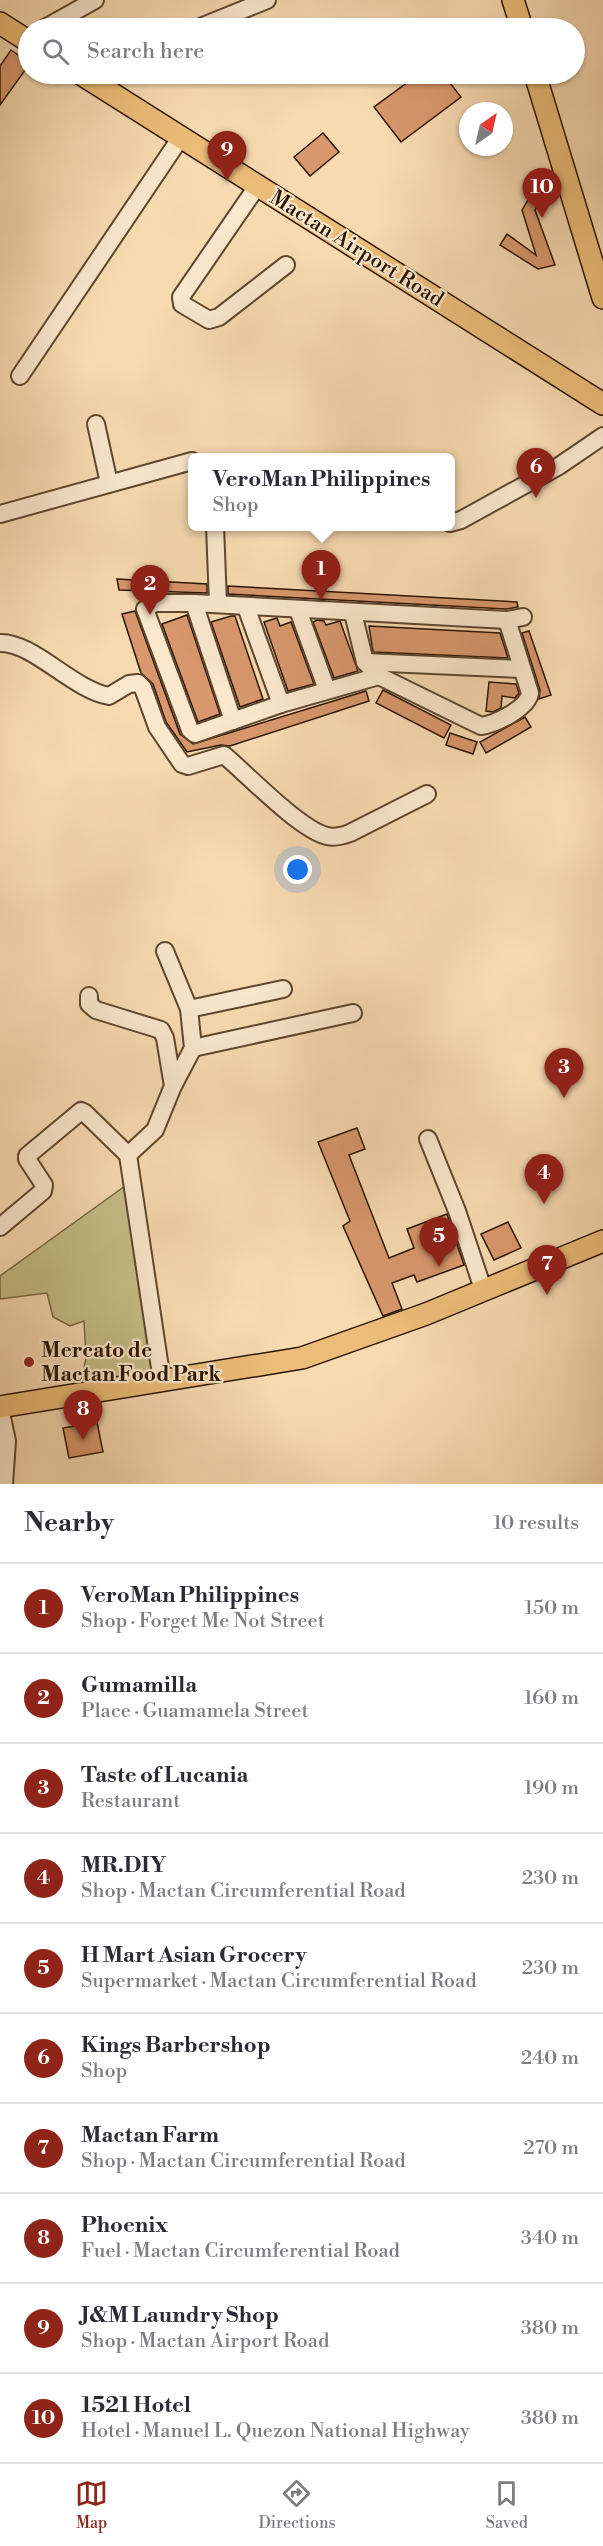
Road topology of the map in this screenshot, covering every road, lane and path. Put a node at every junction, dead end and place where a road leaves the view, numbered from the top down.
1 (95, 0) edge
2 (513, 0) edge
3 (256, 2) edge
4 (63, 18) edge
5 (220, 18) edge
6 (519, 18) edge
7 (2, 27) edge
8 (18, 34) edge
9 (107, 84) edge
10 (538, 84) edge
11 (181, 137) junction
12 (258, 185) junction
13 (286, 265) dead end
14 (603, 298) edge
15 (20, 376) dead end
16 (603, 404) edge
17 (96, 424) dead end
18 (603, 436) edge
19 (188, 462) edge
20 (109, 483) junction
21 (0, 514) edge
22 (455, 522) edge
23 (215, 531) edge
24 (194, 603) junction
25 (218, 604) junction
26 (246, 607) junction
27 (298, 610) junction
28 (353, 613) junction
29 (0, 643) edge
30 (365, 662) junction
31 (521, 669) junction
32 (379, 676) junction
33 (327, 690) junction
34 (281, 704) junction
35 (232, 721) junction
36 (427, 794) dead end
37 (165, 951) dead end
38 (283, 989) dead end
39 (89, 996) dead end
40 (189, 1010) junction
41 (353, 1012) dead end
42 (193, 1048) junction
43 (173, 1086) junction
44 (428, 1139) dead end
45 (128, 1155) junction
46 (0, 1227) edge
47 (603, 1241) edge
48 (483, 1289) junction
49 (162, 1381) junction
50 (0, 1408) edge
51 (4, 1484) edge

1 - 4 street
2 - 6 main road
3 - 5 street
7 - 8 main road
9 - 11 main road, Mactan Airport Road
10 - 14 main road
11 - 12 main road, Mactan Airport Road
11 - 15 street
12 - 13 street
12 - 16 main road, Mactan Airport Road
17 - 20 street
18 - 22 street
19 - 20 street
20 - 21 street
23 - 25 street
24 - 25 street
24 - 35 street
24 - 35 street
25 - 26 street
26 - 27 street
26 - 34 street
27 - 28 street
27 - 33 street
28 - 30 street
28 - 31 street
29 - 36 street
30 - 31 street
30 - 32 street
31 - 32 street
32 - 33 street
33 - 34 street
34 - 35 street
37 - 40 street
38 - 40 street
39 - 43 street
40 - 42 street
41 - 42 street
42 - 43 street
43 - 45 street
44 - 48 street
45 - 46 street
45 - 49 street
47 - 48 main road
48 - 49 main road
49 - 50 main road
50 - 51 street

